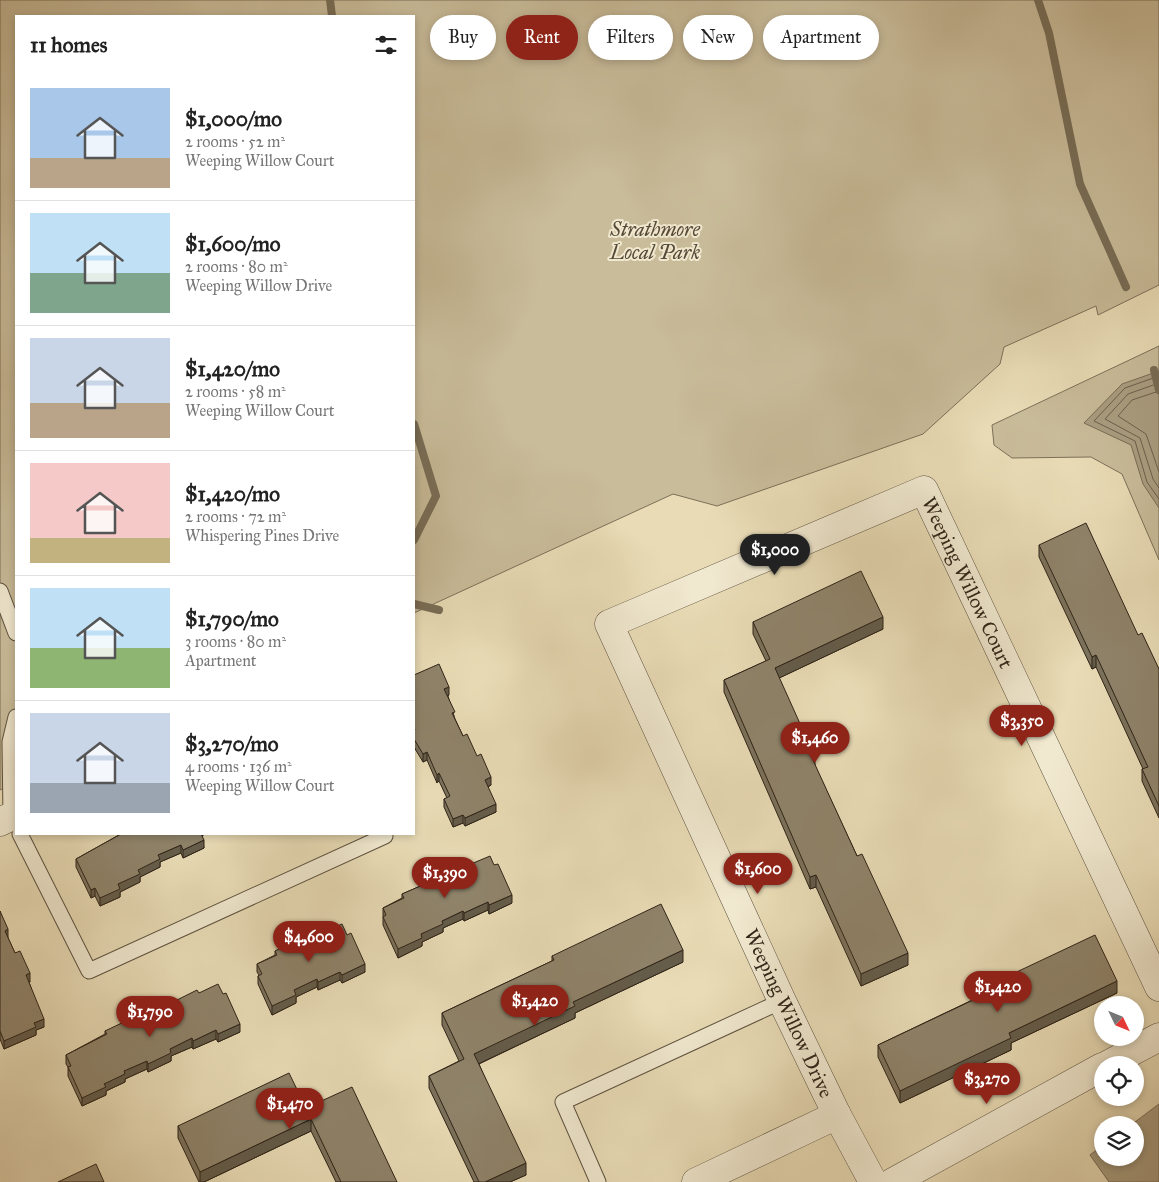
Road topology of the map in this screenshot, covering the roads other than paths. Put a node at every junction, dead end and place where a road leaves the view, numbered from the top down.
1 (0, 591) edge
2 (609, 624) joint
3 (15, 630) edge
4 (15, 721) edge
5 (13, 823) edge
6 (19, 835) edge
7 (384, 835) edge
8 (1159, 987) edge
9 (782, 1000) junction
10 (1159, 1037) edge
11 (1124, 1056) edge
12 (1094, 1071) edge
13 (837, 1115) junction
14 (598, 1182) edge
15 (696, 1182) edge
16 (873, 1182) edge
17 (893, 1182) edge

1 - 3 lane
2 - 8 street, Weeping Willow Court
2 - 9 street, Weeping Willow Drive
4 - 5 lane
6 - 7 lane
9 - 13 street, Weeping Willow Drive
9 - 14 lane
10 - 11 street
12 - 17 street
13 - 15 street
13 - 16 street, Weeping Willow Drive

